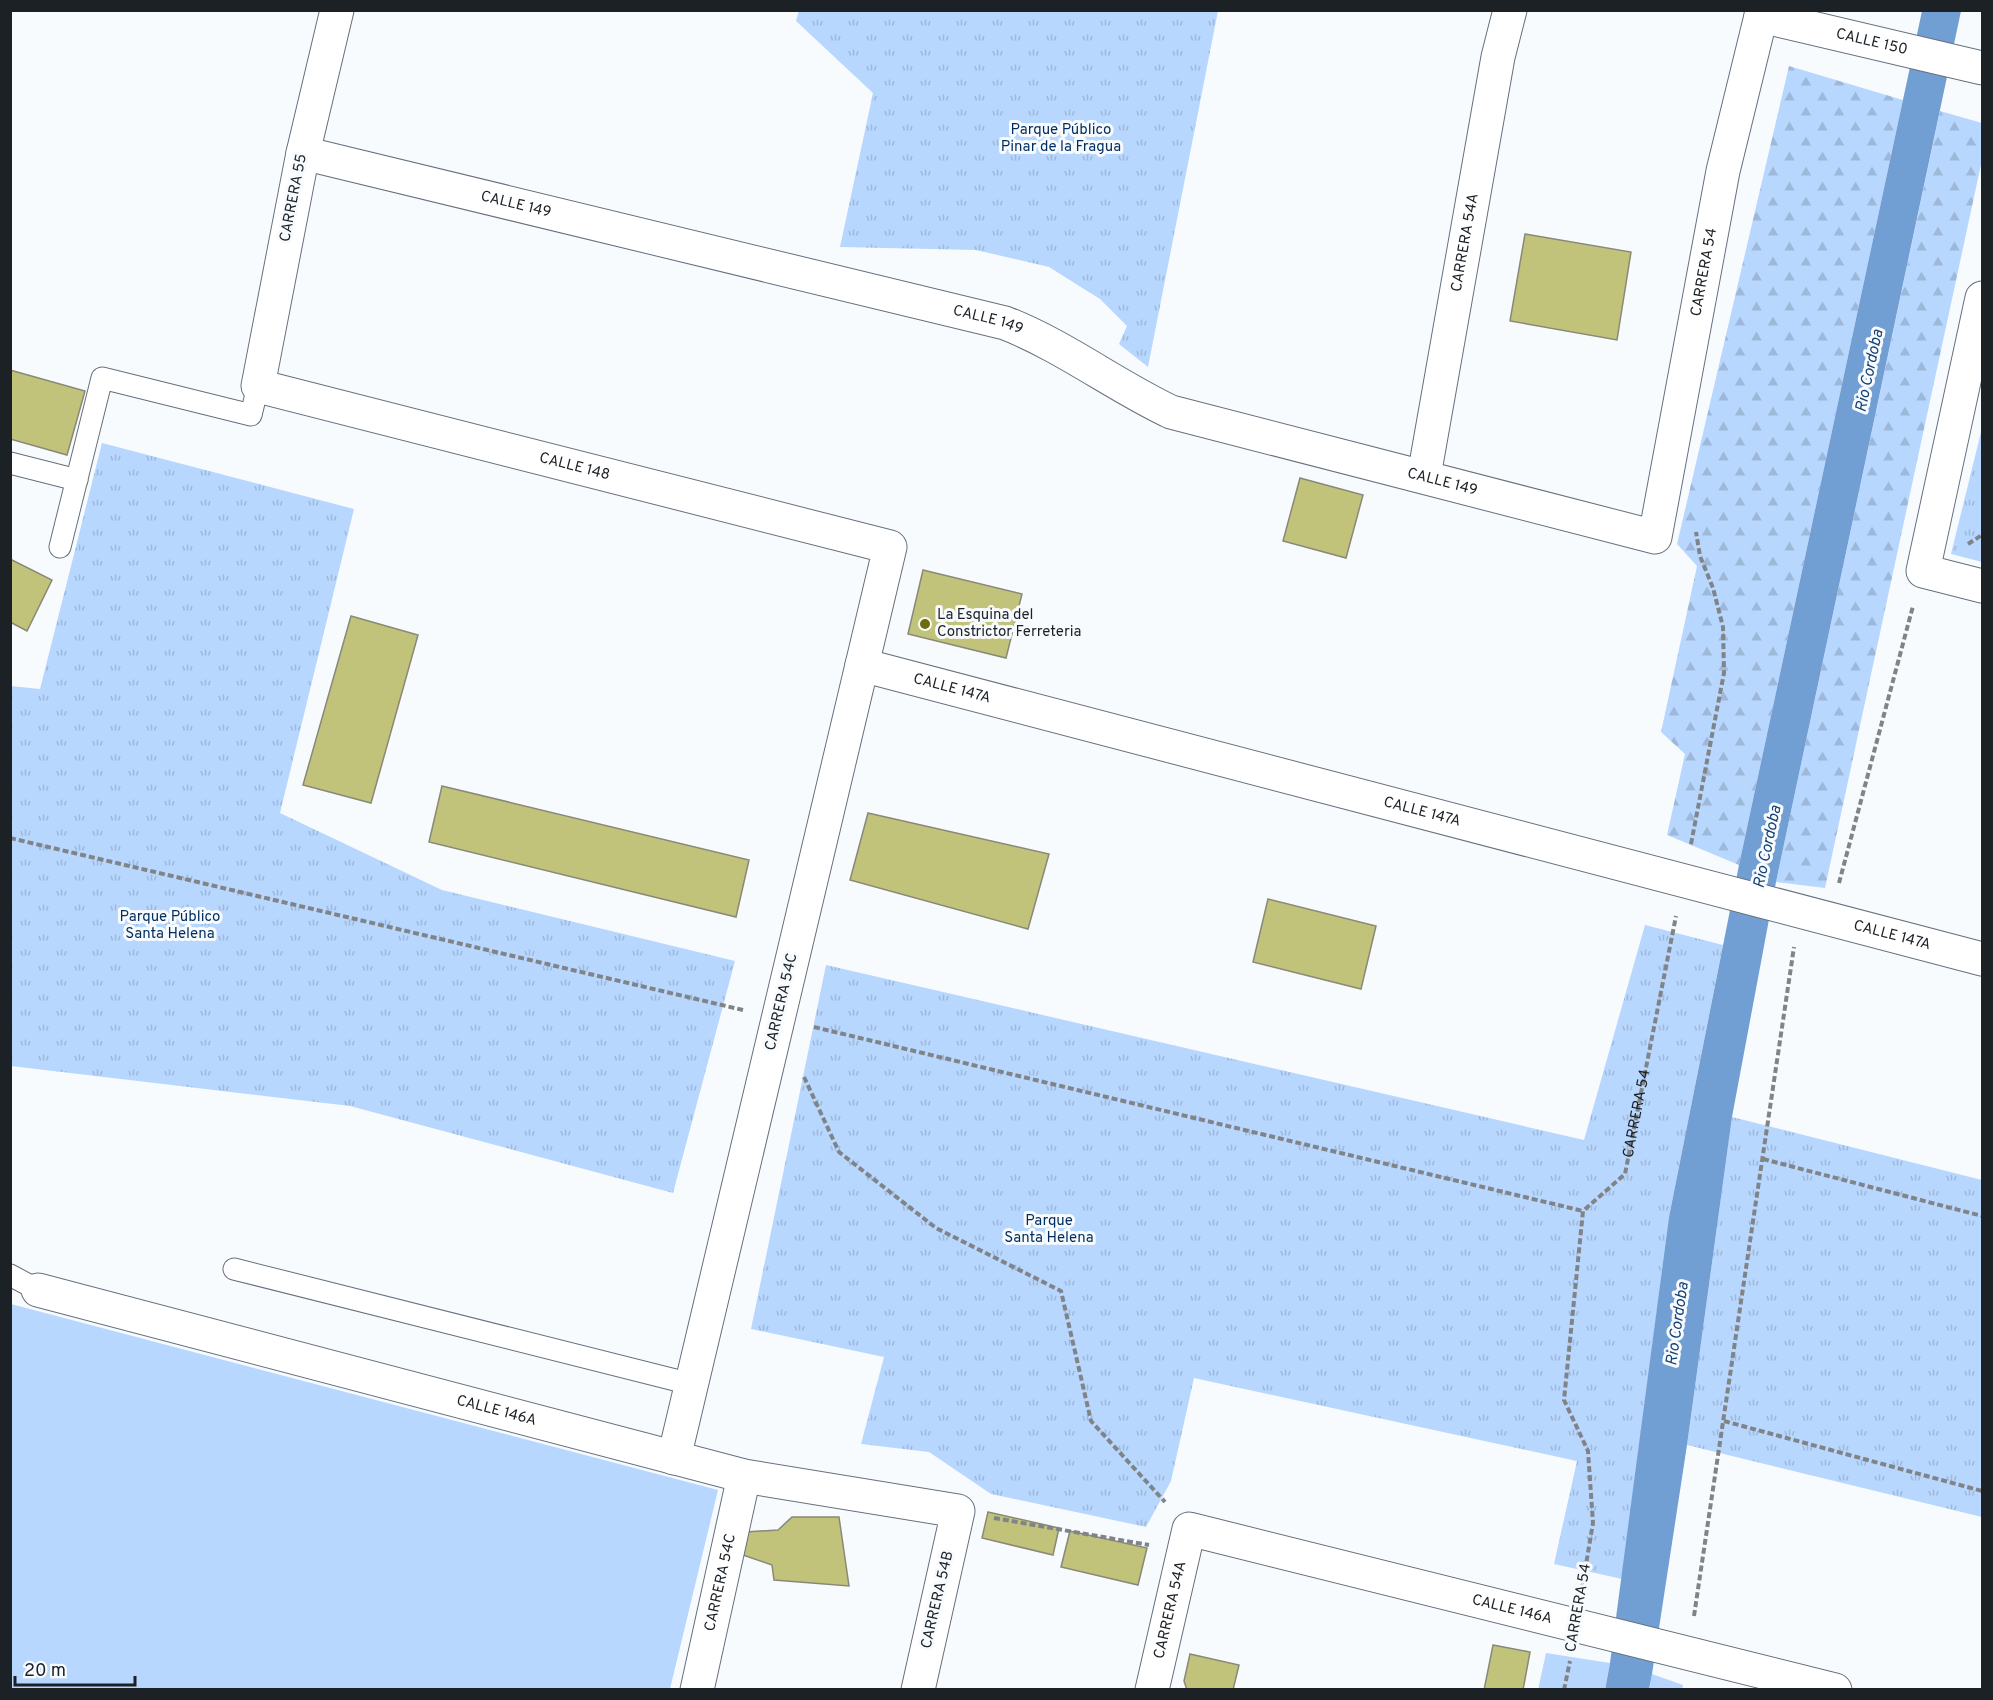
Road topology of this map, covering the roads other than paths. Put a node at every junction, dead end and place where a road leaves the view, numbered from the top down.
1 (338, 10) edge
2 (1510, 10) edge
3 (1762, 13) edge
4 (1983, 68) edge
5 (303, 153) junction
6 (1983, 298) edge
7 (258, 387) junction
8 (10, 463) edge
9 (1424, 476) junction
10 (77, 480) junction
11 (1655, 537) joint
12 (60, 547) dead end
13 (890, 547) joint
14 (1983, 586) edge
15 (862, 665) junction
16 (1983, 959) edge
17 (234, 1269) dead end
18 (24, 1283) edge
19 (691, 1384) junction
20 (674, 1458) junction
21 (744, 1476) junction
22 (958, 1511) joint
23 (1186, 1540) joint
24 (697, 1689) edge
25 (918, 1689) edge
26 (1152, 1689) edge
27 (1835, 1689) edge

1 - 5 street, CARRERA 55
2 - 9 street, CARRERA 54A
3 - 4 street, CALLE 150
3 - 11 street, CARRERA 54
5 - 7 street, CARRERA 55
5 - 9 street, CALLE 149
6 - 14 street
7 - 10 lane
7 - 13 street, CALLE 148
8 - 10 lane
9 - 11 street, CALLE 149
10 - 12 lane
13 - 15 street, CARRERA 54C
15 - 16 street, CALLE 147A
15 - 19 street, CARRERA 54C
17 - 19 lane
18 - 20 street, CALLE 146A
19 - 20 street, CARRERA 54C
20 - 21 street, CALLE 146A
21 - 22 street, CALLE 146A
21 - 24 street, CARRERA 54C
22 - 25 street, CARRERA 54B
23 - 26 street, CARRERA 54A
23 - 27 street, CALLE 146A

